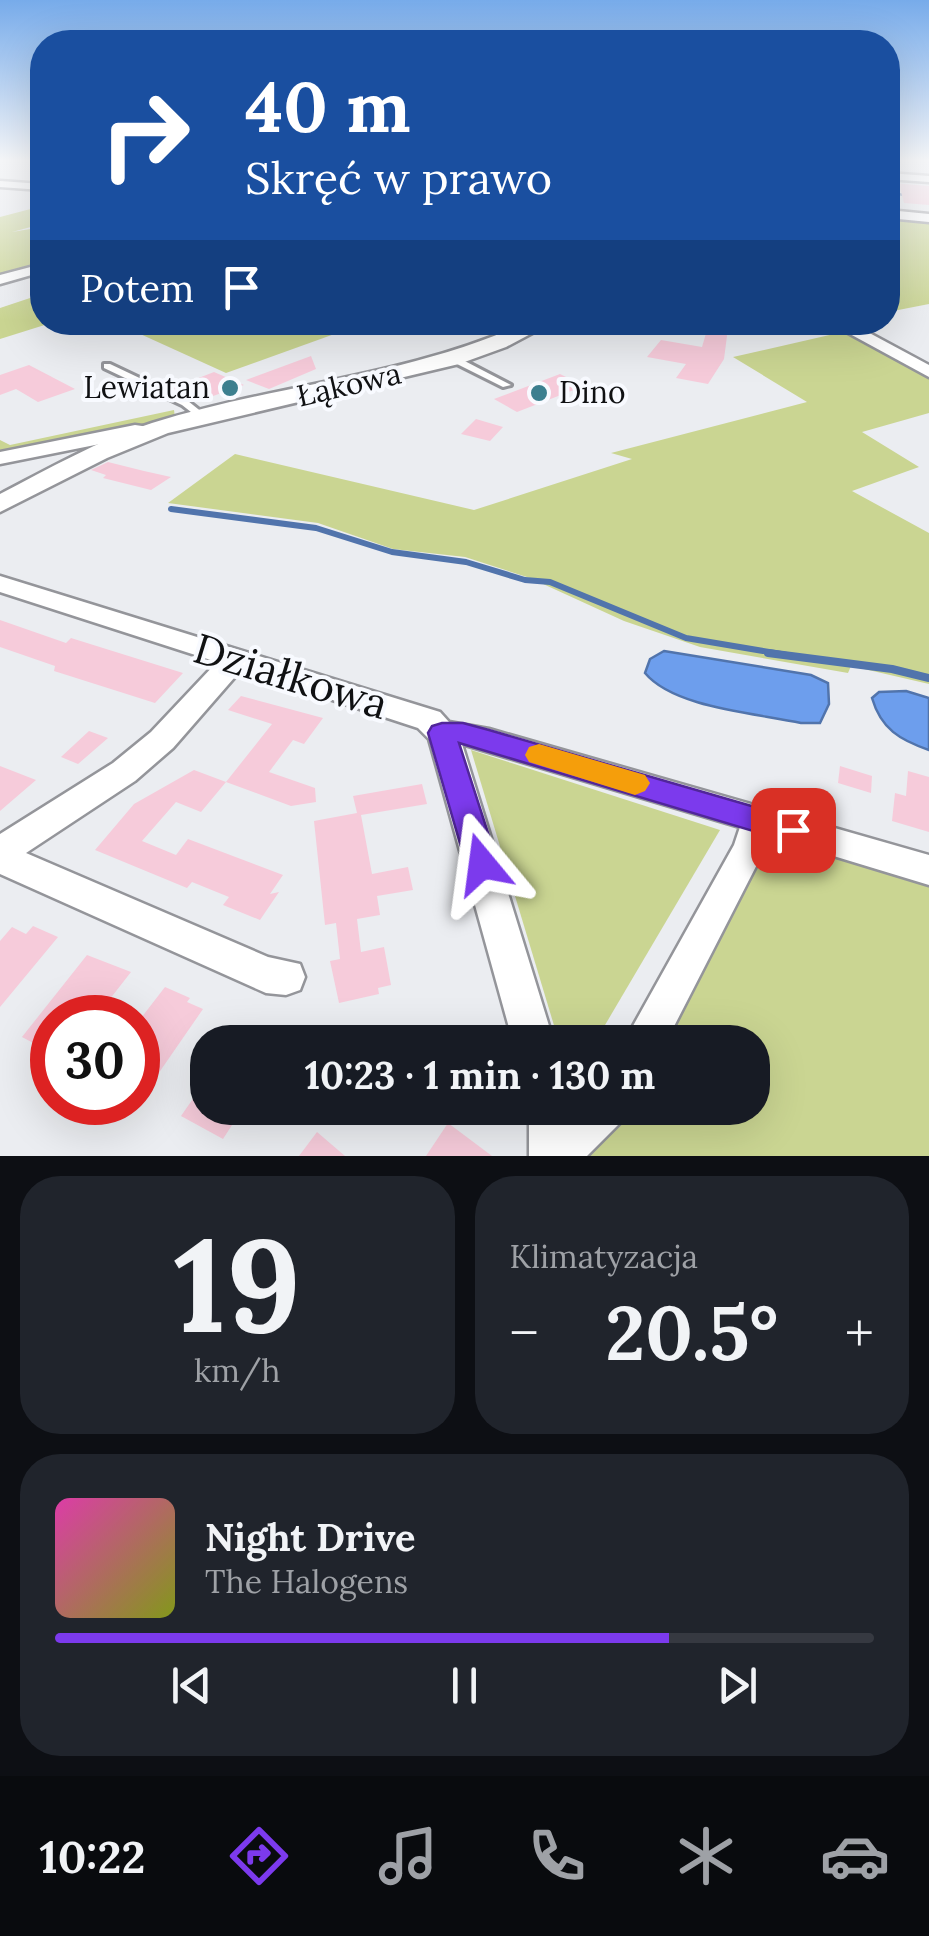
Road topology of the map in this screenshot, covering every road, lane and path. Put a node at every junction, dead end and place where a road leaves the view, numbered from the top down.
1 (900, 215) edge
2 (929, 218) edge
3 (30, 271) edge
4 (0, 280) edge
5 (860, 335) edge
6 (517, 336) edge
7 (454, 360) junction
8 (107, 366) dead end
9 (929, 372) edge
10 (506, 385) dead end
11 (203, 417) junction
12 (148, 432) junction
13 (31, 453) junction
14 (0, 458) edge
15 (70, 469) junction
16 (0, 504) edge
17 (0, 584) edge
18 (235, 660) junction
19 (442, 733) junction
20 (759, 820) junction
21 (0, 856) edge
22 (929, 870) edge
23 (286, 977) dead end
24 (527, 1025) edge
25 (653, 1025) edge
26 (551, 1125) edge
27 (590, 1125) edge
28 (552, 1155) edge

1 - 2 street
3 - 4 street
5 - 9 street
6 - 7 street, Łąkowa
7 - 10 lane
7 - 11 street, Łąkowa
8 - 11 lane
11 - 12 street, Łąkowa
12 - 13 street
12 - 15 street, Łąkowa
13 - 14 street
13 - 15 street
15 - 16 street, Łąkowa
17 - 18 street, Działkowa
18 - 19 street, Działkowa
18 - 21 street
19 - 20 street
19 - 24 street
20 - 22 street
20 - 25 street
21 - 23 street
26 - 28 street
27 - 28 street

